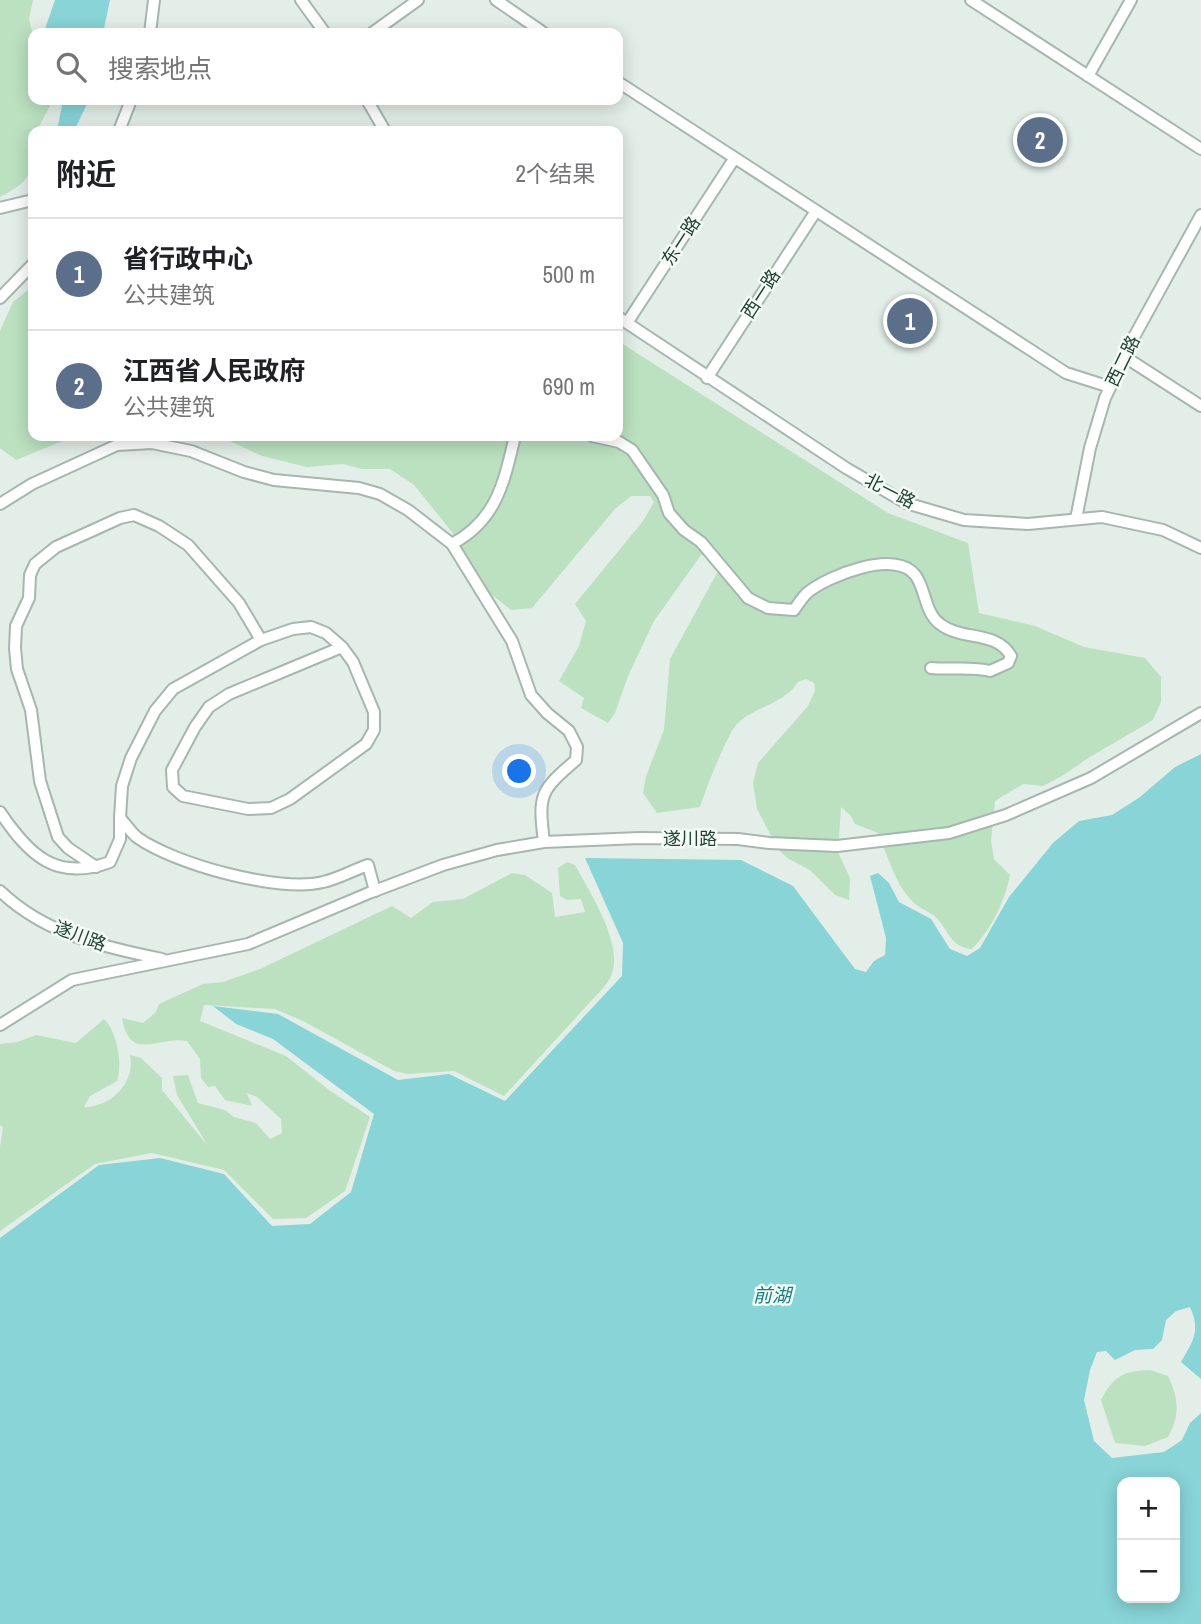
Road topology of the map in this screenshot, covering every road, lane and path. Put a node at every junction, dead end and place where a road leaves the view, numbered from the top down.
1 (154, 0) edge
2 (301, 0) edge
3 (418, 0) edge
4 (496, 0) edge
5 (971, 0) edge
6 (1131, 0) edge
7 (151, 28) edge
8 (321, 28) edge
9 (379, 28) edge
10 (537, 28) edge
11 (1088, 76) junction
12 (623, 85) edge
13 (129, 105) edge
14 (370, 105) edge
15 (121, 126) edge
16 (382, 126) edge
17 (1201, 149) edge
18 (734, 159) junction
19 (28, 201) edge
20 (0, 208) edge
21 (816, 211) junction
22 (1201, 215) edge
23 (28, 269) edge
24 (0, 298) edge
25 (623, 320) edge
26 (1125, 356) junction
27 (707, 378) junction
28 (1110, 387) junction
29 (1201, 406) edge
30 (140, 441) edge
31 (158, 441) edge
32 (514, 441) edge
33 (614, 441) edge
34 (0, 504) edge
35 (1076, 519) junction
36 (452, 544) junction
37 (1201, 548) edge
38 (261, 640) junction
39 (342, 647) junction
40 (931, 668) dead end
41 (1201, 712) edge
42 (0, 813) edge
43 (120, 818) junction
44 (544, 842) junction
45 (96, 867) junction
46 (0, 891) edge
47 (376, 891) junction
48 (170, 960) junction
49 (0, 1025) edge

1 - 7 street
2 - 8 street
3 - 9 street
4 - 10 street
5 - 11 street
6 - 11 street
11 - 17 street
12 - 18 street
13 - 15 street
14 - 16 street
18 - 21 street
18 - 25 street, 东一路
19 - 20 street
21 - 27 street, 西一路
21 - 28 street
22 - 26 street, 西二路
23 - 24 street
25 - 27 street, 北一路
26 - 28 street, 西二路
26 - 29 street
27 - 35 street, 北一路
28 - 35 street, 西二路
30 - 34 street
31 - 36 street
32 - 36 street
33 - 40 street
35 - 37 street, 北一路
36 - 44 street
38 - 39 street
38 - 43 street
38 - 45 street
39 - 39 street
41 - 44 street, 遂川路
42 - 45 street
43 - 45 street
43 - 47 street
44 - 47 street, 遂川路
46 - 48 street, 遂川路
47 - 48 street, 遂川路
48 - 49 street, 遂川路

